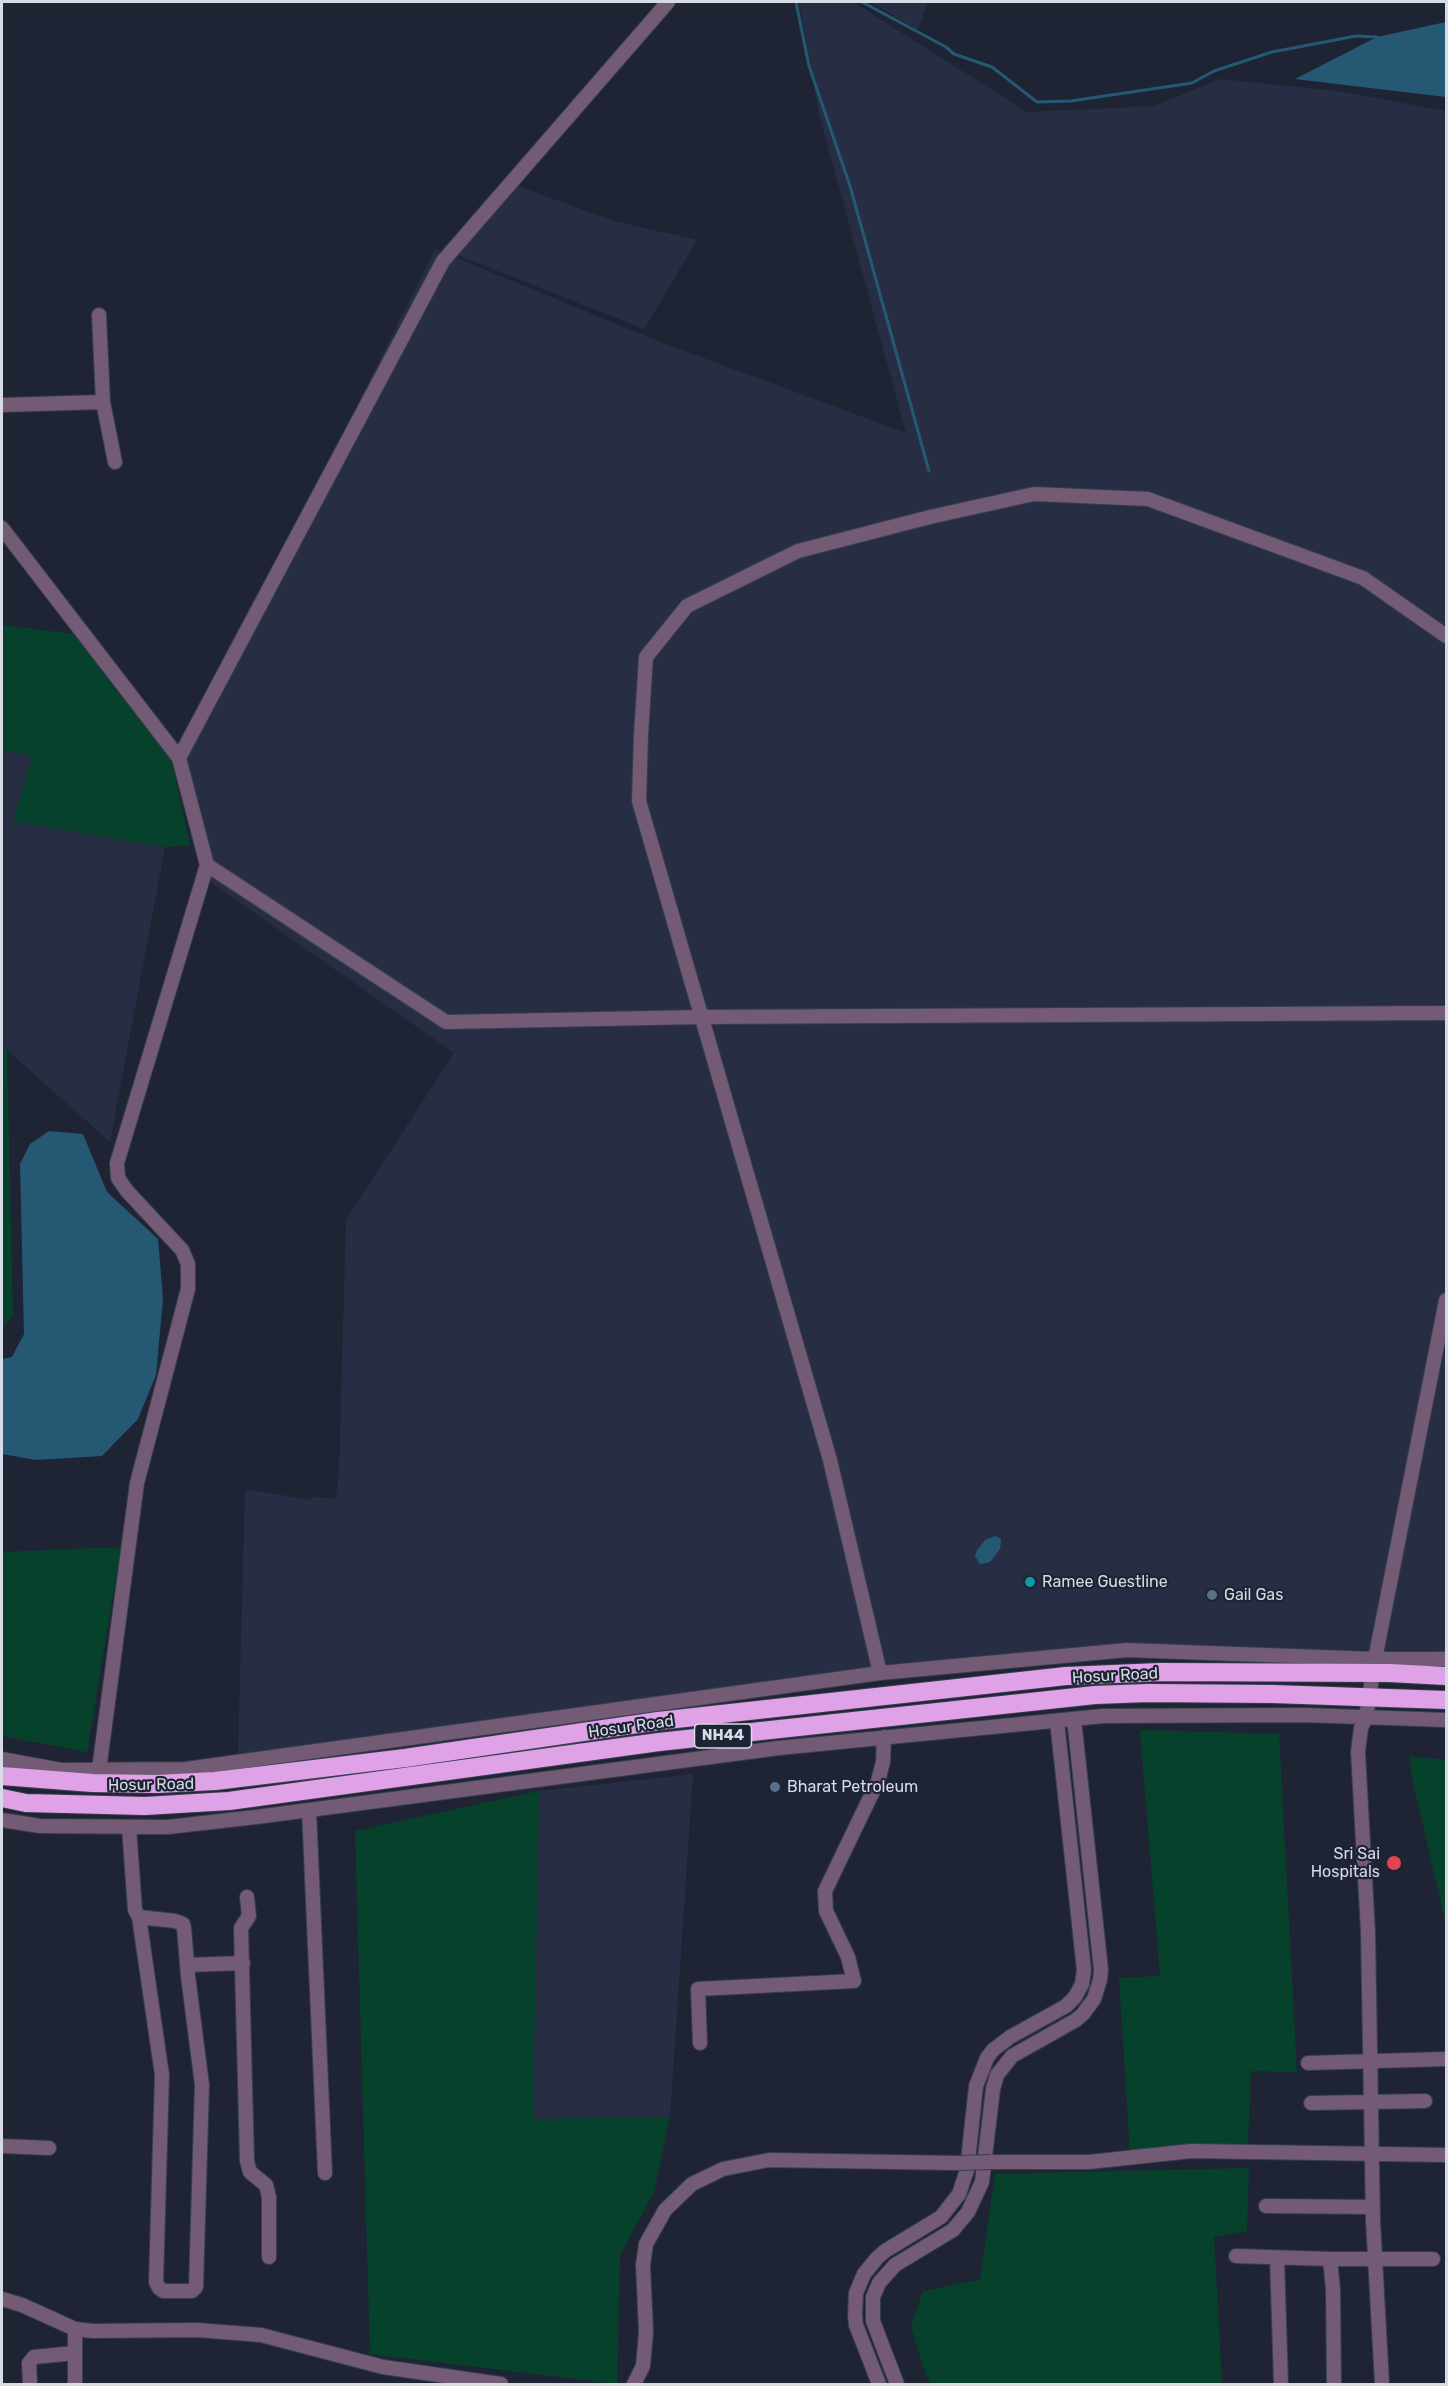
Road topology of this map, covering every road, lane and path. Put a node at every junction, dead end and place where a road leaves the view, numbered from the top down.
1 (668, 2) edge
2 (99, 315) dead end
3 (103, 402) junction
4 (2, 405) edge
5 (115, 462) dead end
6 (2, 528) edge
7 (1446, 636) edge
8 (179, 758) junction
9 (207, 865) junction
10 (1446, 1013) edge
11 (702, 1017) junction
12 (1446, 1300) edge
13 (1446, 1659) edge
14 (1373, 1666) junction
15 (880, 1673) junction
16 (1446, 1676) edge
17 (1369, 1696) junction
18 (1446, 1700) edge
19 (1372, 1717) junction
20 (1074, 1719) junction
21 (1446, 1720) edge
22 (1057, 1721) junction
23 (884, 1737) junction
24 (2, 1759) edge
25 (250, 1769) junction
26 (99, 1770) junction
27 (2, 1776) edge
28 (2, 1798) edge
29 (309, 1810) junction
30 (2, 1820) edge
31 (129, 1827) junction
32 (247, 1897) dead end
33 (139, 1917) junction
34 (243, 1963) junction
35 (187, 1965) junction
36 (700, 2043) dead end
37 (1446, 2059) edge
38 (1370, 2062) junction
39 (1308, 2063) dead end
40 (1425, 2101) dead end
41 (1371, 2102) junction
42 (1311, 2103) dead end
43 (2, 2146) edge
44 (49, 2148) dead end
45 (1372, 2155) junction
46 (1446, 2155) edge
47 (325, 2173) dead end
48 (1266, 2206) dead end
49 (1373, 2207) junction
50 (1236, 2256) dead end
51 (269, 2258) dead end
52 (1277, 2258) junction
53 (1330, 2259) junction
54 (1375, 2259) junction
55 (1433, 2259) dead end
56 (2, 2299) edge
57 (75, 2329) junction
58 (75, 2353) junction
59 (30, 2385) edge
60 (75, 2385) edge
61 (501, 2385) edge
62 (634, 2385) edge
63 (879, 2385) edge
64 (897, 2385) edge
65 (1281, 2385) edge
66 (1334, 2385) edge
67 (1382, 2385) edge

1 - 8 street
2 - 3 street
3 - 4 street
3 - 5 street
6 - 8 street
7 - 11 street
8 - 9 street
9 - 11 street
9 - 26 street
10 - 11 street
11 - 15 street
12 - 14 street
13 - 14 street
14 - 15 street
14 - 16 highway, Hosur Road / NH44
14 - 17 street
14 - 25 highway, Hosur Road / NH44
15 - 25 street
17 - 18 highway, Hosur Road / NH44
17 - 19 street
17 - 28 highway, Hosur Road / NH44
19 - 20 street
19 - 21 street
19 - 38 street
20 - 22 street
20 - 64 street
22 - 23 street
22 - 63 street
23 - 29 street
23 - 36 street
24 - 26 street
25 - 26 street
25 - 27 highway, Hosur Road / NH44
29 - 31 street
29 - 47 street
30 - 31 street
31 - 33 street
32 - 34 street
33 - 35 street
33 - 35 street
34 - 35 street
34 - 51 street
37 - 38 street
38 - 39 street
38 - 41 street
40 - 41 street
41 - 42 street
41 - 45 street
43 - 44 street
45 - 46 street
45 - 49 street
45 - 62 street, bridge
48 - 49 street
49 - 54 street
50 - 52 street
52 - 53 street
52 - 65 street
53 - 54 street
53 - 66 street
54 - 55 street
54 - 67 street
56 - 57 street
57 - 58 street
57 - 61 street
58 - 59 street
58 - 60 street

